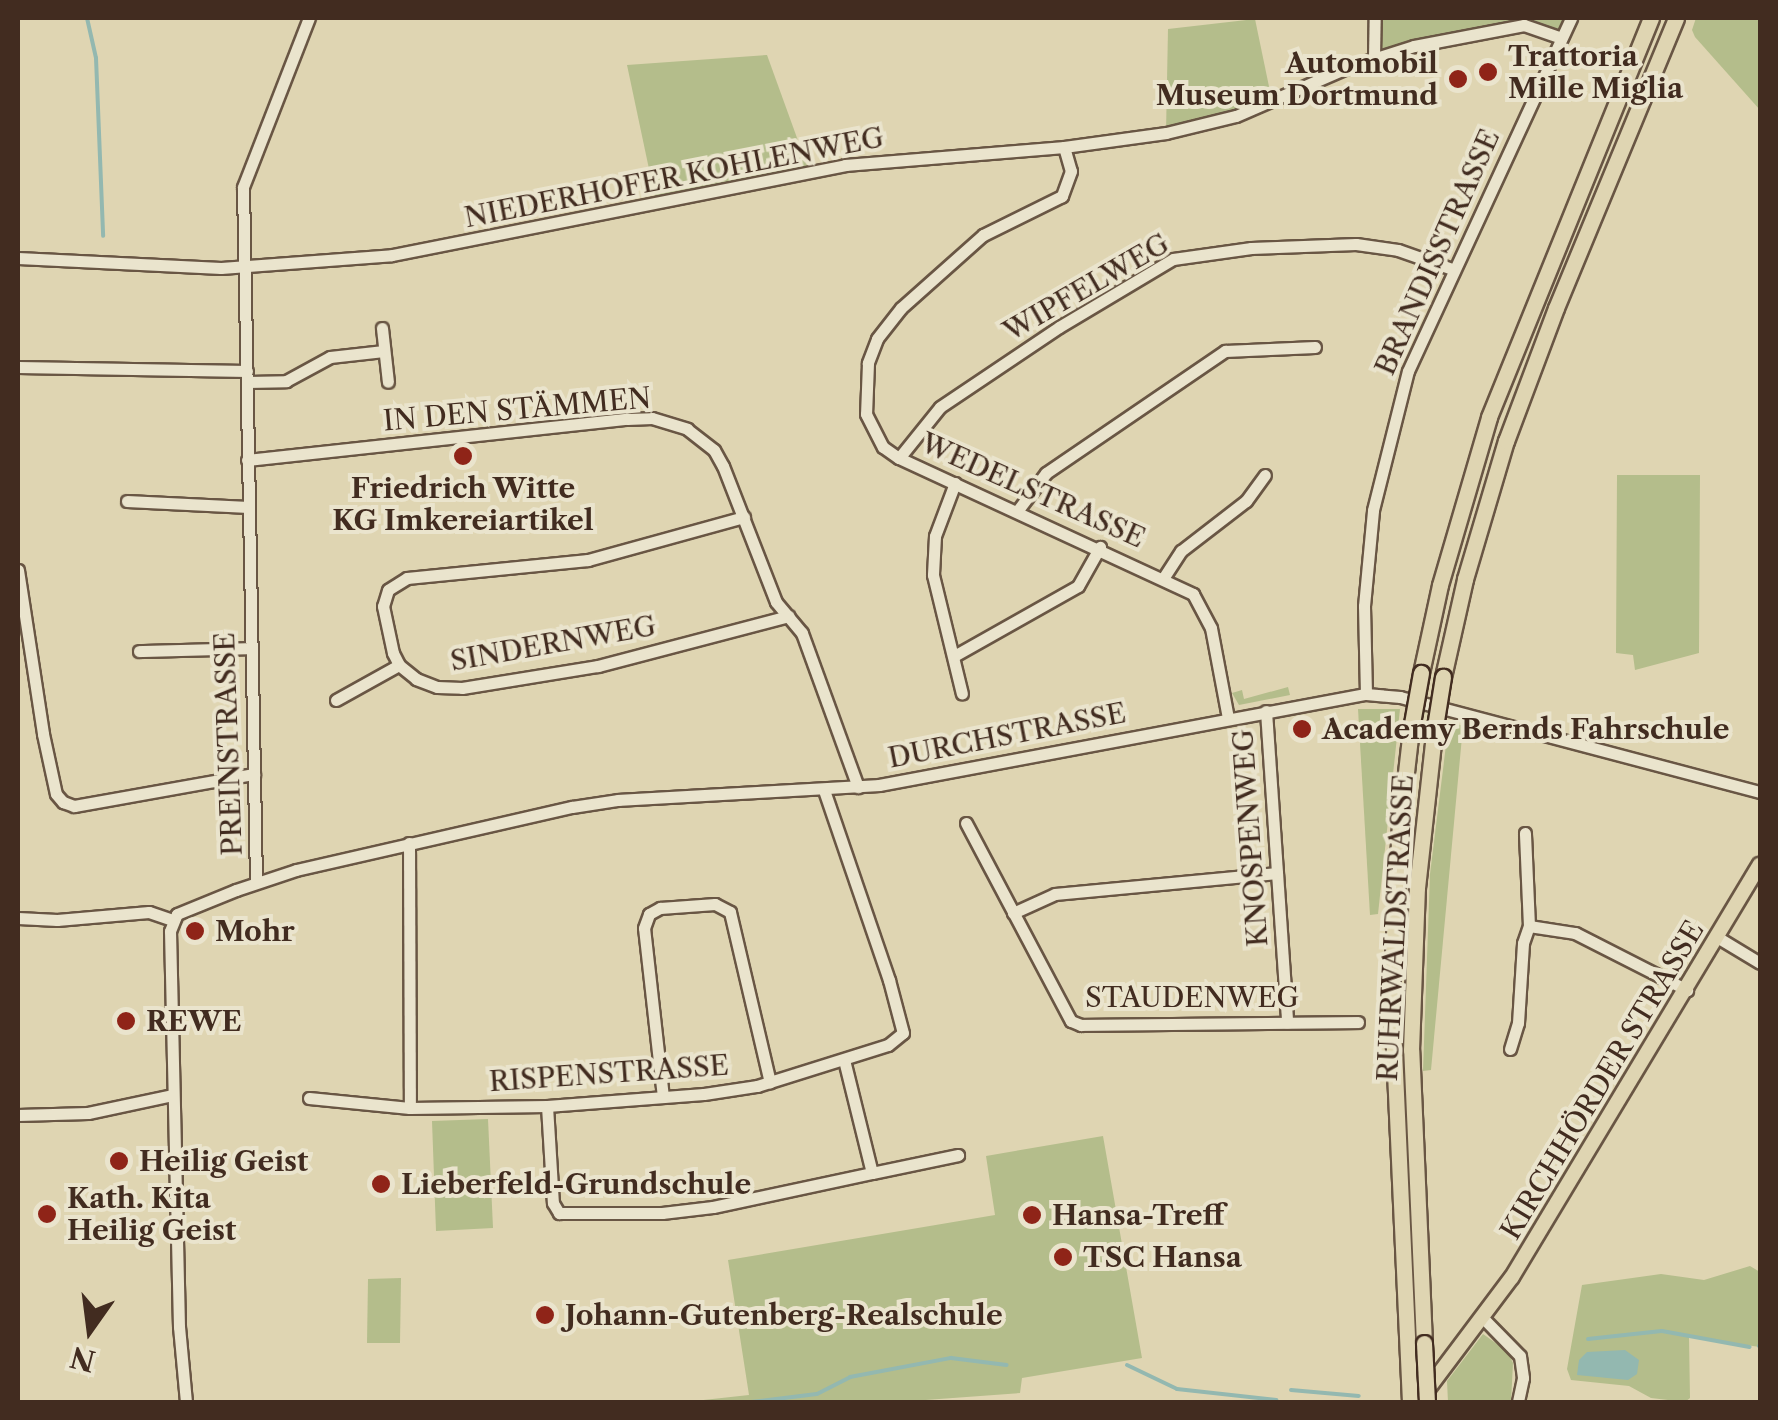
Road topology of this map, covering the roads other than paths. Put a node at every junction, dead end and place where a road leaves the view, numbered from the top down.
1 (309, 18) edge
2 (1374, 18) edge
3 (1570, 18) edge
4 (1651, 18) edge
5 (1676, 18) edge
6 (1561, 38) junction
7 (1374, 57) junction
8 (1064, 147) junction
9 (18, 258) edge
10 (244, 268) junction
11 (1452, 268) junction
12 (382, 328) dead end
13 (1315, 347) dead end
14 (384, 351) junction
15 (18, 366) edge
16 (247, 377) junction
17 (388, 382) dead end
18 (899, 458) junction
19 (248, 460) junction
20 (1265, 475) dead end
21 (955, 483) junction
22 (127, 501) dead end
23 (248, 506) junction
24 (1018, 510) junction
25 (744, 517) junction
26 (1100, 548) junction
27 (18, 570) edge
28 (1164, 576) junction
29 (789, 616) junction
30 (250, 648) junction
31 (139, 651) dead end
32 (954, 656) junction
33 (399, 665) junction
34 (962, 694) dead end
35 (1366, 694) junction
36 (336, 700) dead end
37 (1266, 711) junction
38 (1228, 718) junction
39 (254, 774) junction
40 (858, 787) junction
41 (824, 790) junction
42 (1760, 792) edge
43 (966, 823) dead end
44 (1525, 833) dead end
45 (409, 843) junction
46 (1760, 865) edge
47 (1278, 874) junction
48 (256, 882) junction
49 (1013, 913) junction
50 (18, 918) edge
51 (172, 920) junction
52 (1530, 926) junction
53 (1718, 937) junction
54 (1760, 963) edge
55 (1687, 990) junction
56 (1287, 1022) junction
57 (1358, 1022) dead end
58 (1510, 1049) dead end
59 (844, 1060) junction
60 (770, 1082) junction
61 (173, 1095) junction
62 (663, 1097) junction
63 (309, 1098) dead end
64 (547, 1106) junction
65 (410, 1108) junction
66 (18, 1115) edge
67 (958, 1155) dead end
68 (872, 1174) junction
69 (1482, 1318) junction
70 (186, 1402) edge
71 (1414, 1402) edge
72 (1427, 1402) edge
73 (1518, 1402) edge

1 - 10 street, PREINSTRASSE
2 - 7 street
3 - 6 street, BRANDISSTRASSE
4 - 71 highway, RUHRWALDSTRASSE, bridge
5 - 72 highway, RUHRWALDSTRASSE, bridge
6 - 7 street, NIEDERHOFER KOHLENWEG
6 - 11 street, BRANDISSTRASSE
7 - 8 street, NIEDERHOFER KOHLENWEG
8 - 10 street, NIEDERHOFER KOHLENWEG
8 - 18 street, WEDELSTRASSE
9 - 10 street, NIEDERHOFER KOHLENWEG
10 - 16 street, PREINSTRASSE
11 - 18 street, WIPFELWEG
11 - 35 street, BRANDISSTRASSE
12 - 14 street
13 - 24 street
14 - 16 street
14 - 17 street
15 - 16 street
16 - 19 street, PREINSTRASSE
18 - 21 street, WEDELSTRASSE
19 - 23 street, PREINSTRASSE
19 - 25 street, IN DEN STÄMMEN
20 - 28 street
21 - 24 street, WEDELSTRASSE
21 - 32 street
22 - 23 street
23 - 30 street, PREINSTRASSE
24 - 26 street, WEDELSTRASSE
25 - 29 street, IN DEN STÄMMEN
25 - 33 street
26 - 28 street, WEDELSTRASSE
26 - 32 street
27 - 39 street
28 - 38 street, WEDELSTRASSE
29 - 33 street, SINDERNWEG
29 - 40 street, IN DEN STÄMMEN
30 - 31 street
30 - 39 street, PREINSTRASSE
32 - 34 street
33 - 36 street
35 - 37 street, DURCHSTRASSE
35 - 42 street, DURCHSTRASSE
37 - 38 street, DURCHSTRASSE
37 - 47 street, KNOSPENWEG
38 - 40 street, DURCHSTRASSE
39 - 48 street, PREINSTRASSE
40 - 41 street, DURCHSTRASSE
41 - 45 street, DURCHSTRASSE
41 - 59 street, RISPENSTRASSE
43 - 49 street, STAUDENWEG
44 - 52 street
45 - 48 street, DURCHSTRASSE
45 - 65 street
46 - 53 main road, KIRCHHÖRDER STRASSE
47 - 49 street
47 - 56 street, KNOSPENWEG
48 - 51 street, PREINSTRASSE
49 - 56 street, STAUDENWEG
50 - 51 street
51 - 61 street
52 - 55 street
52 - 58 street
53 - 54 street
53 - 55 main road, KIRCHHÖRDER STRASSE
55 - 69 main road, KIRCHHÖRDER STRASSE
56 - 57 street, STAUDENWEG
59 - 60 street, RISPENSTRASSE
59 - 68 street
60 - 62 street, RISPENSTRASSE
60 - 62 street
61 - 66 street
61 - 70 street
62 - 64 street, RISPENSTRASSE
63 - 65 street, RISPENSTRASSE
64 - 65 street, RISPENSTRASSE
64 - 68 street
67 - 68 street
69 - 71 main road, KIRCHHÖRDER STRASSE
69 - 73 street

